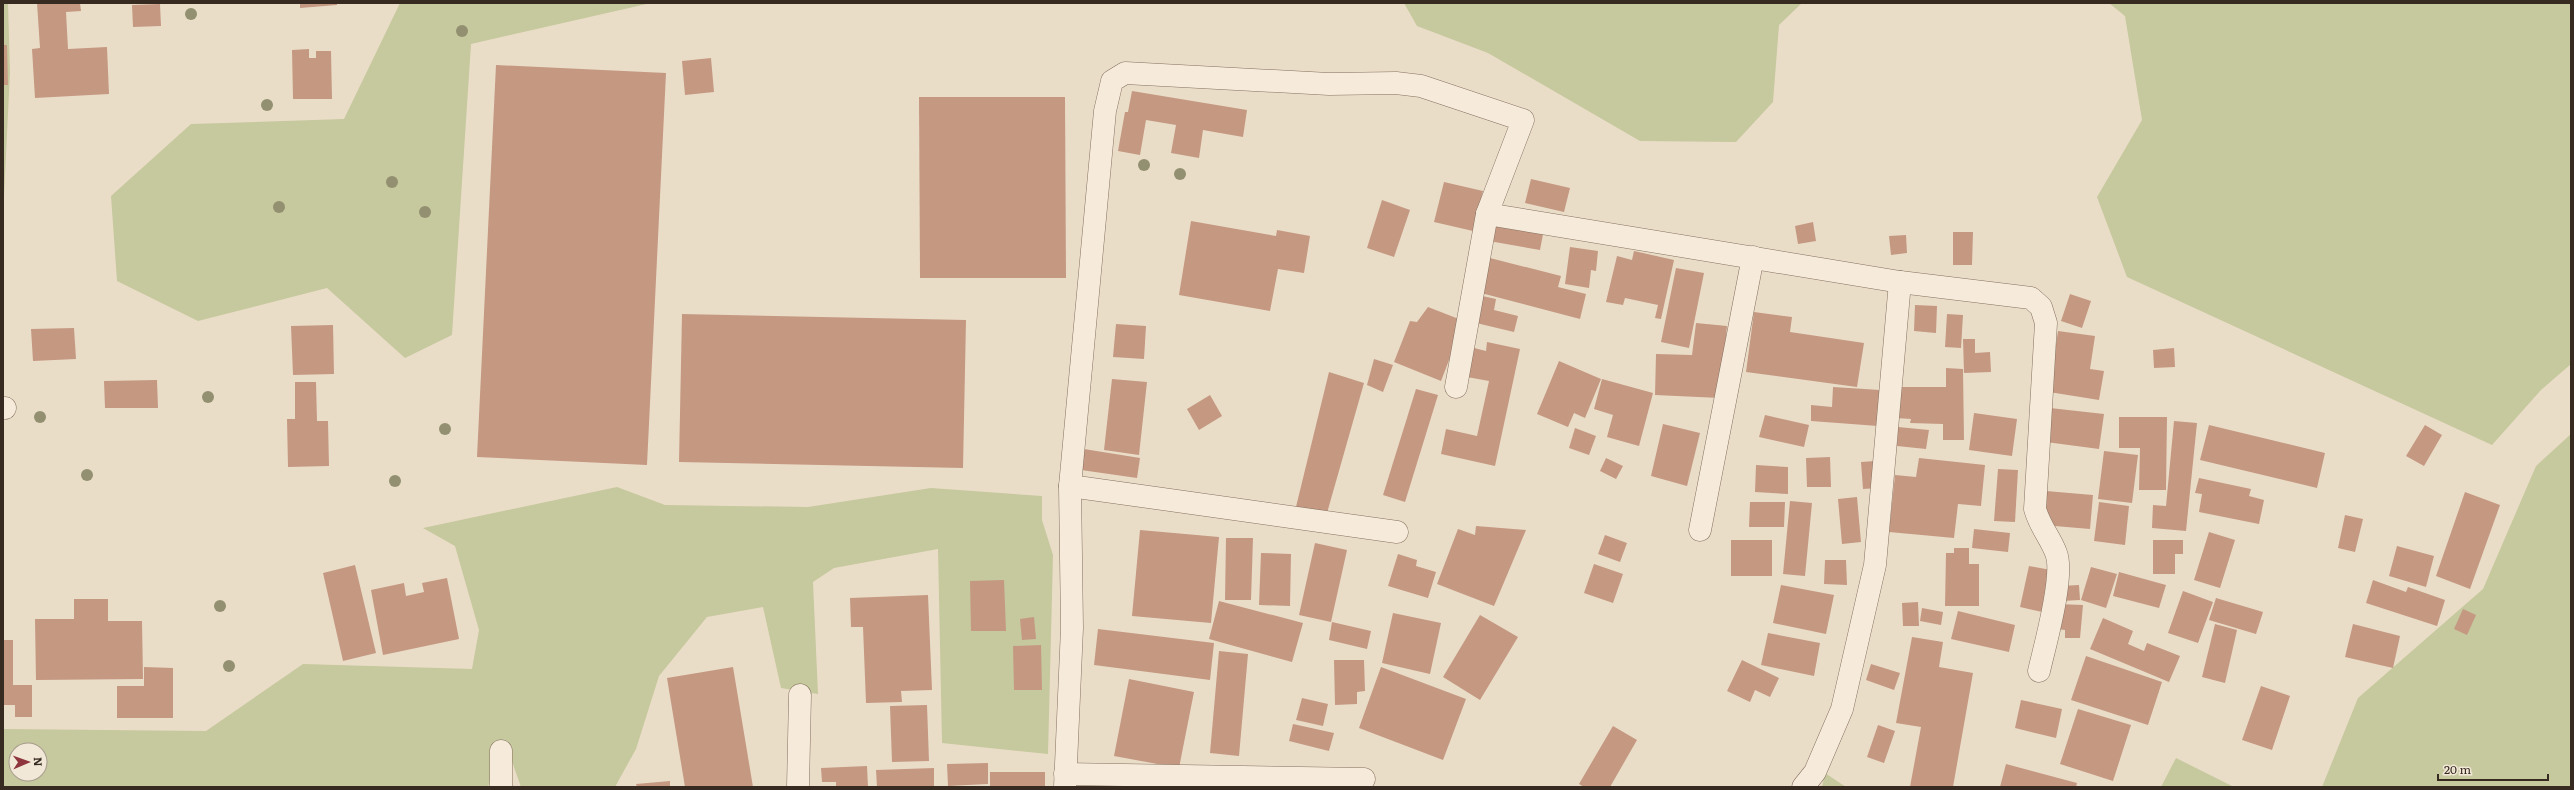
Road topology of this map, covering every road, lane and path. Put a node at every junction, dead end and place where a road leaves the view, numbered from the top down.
1 (1487, 214) junction
2 (1752, 257) junction
3 (1900, 282) junction
4 (1456, 387) dead end
5 (1070, 486) junction
6 (1700, 530) dead end
7 (1397, 532) dead end
8 (2039, 671) dead end
9 (800, 695) dead end
10 (501, 751) dead end
11 (1364, 779) dead end
12 (1065, 780) edge
13 (501, 787) edge
14 (798, 787) edge
15 (1803, 787) edge

1 - 2 street
1 - 4 street
1 - 5 street
2 - 3 street
2 - 6 street
3 - 8 street
3 - 15 street
5 - 7 street
5 - 12 street
9 - 14 street
10 - 13 street
11 - 12 street

